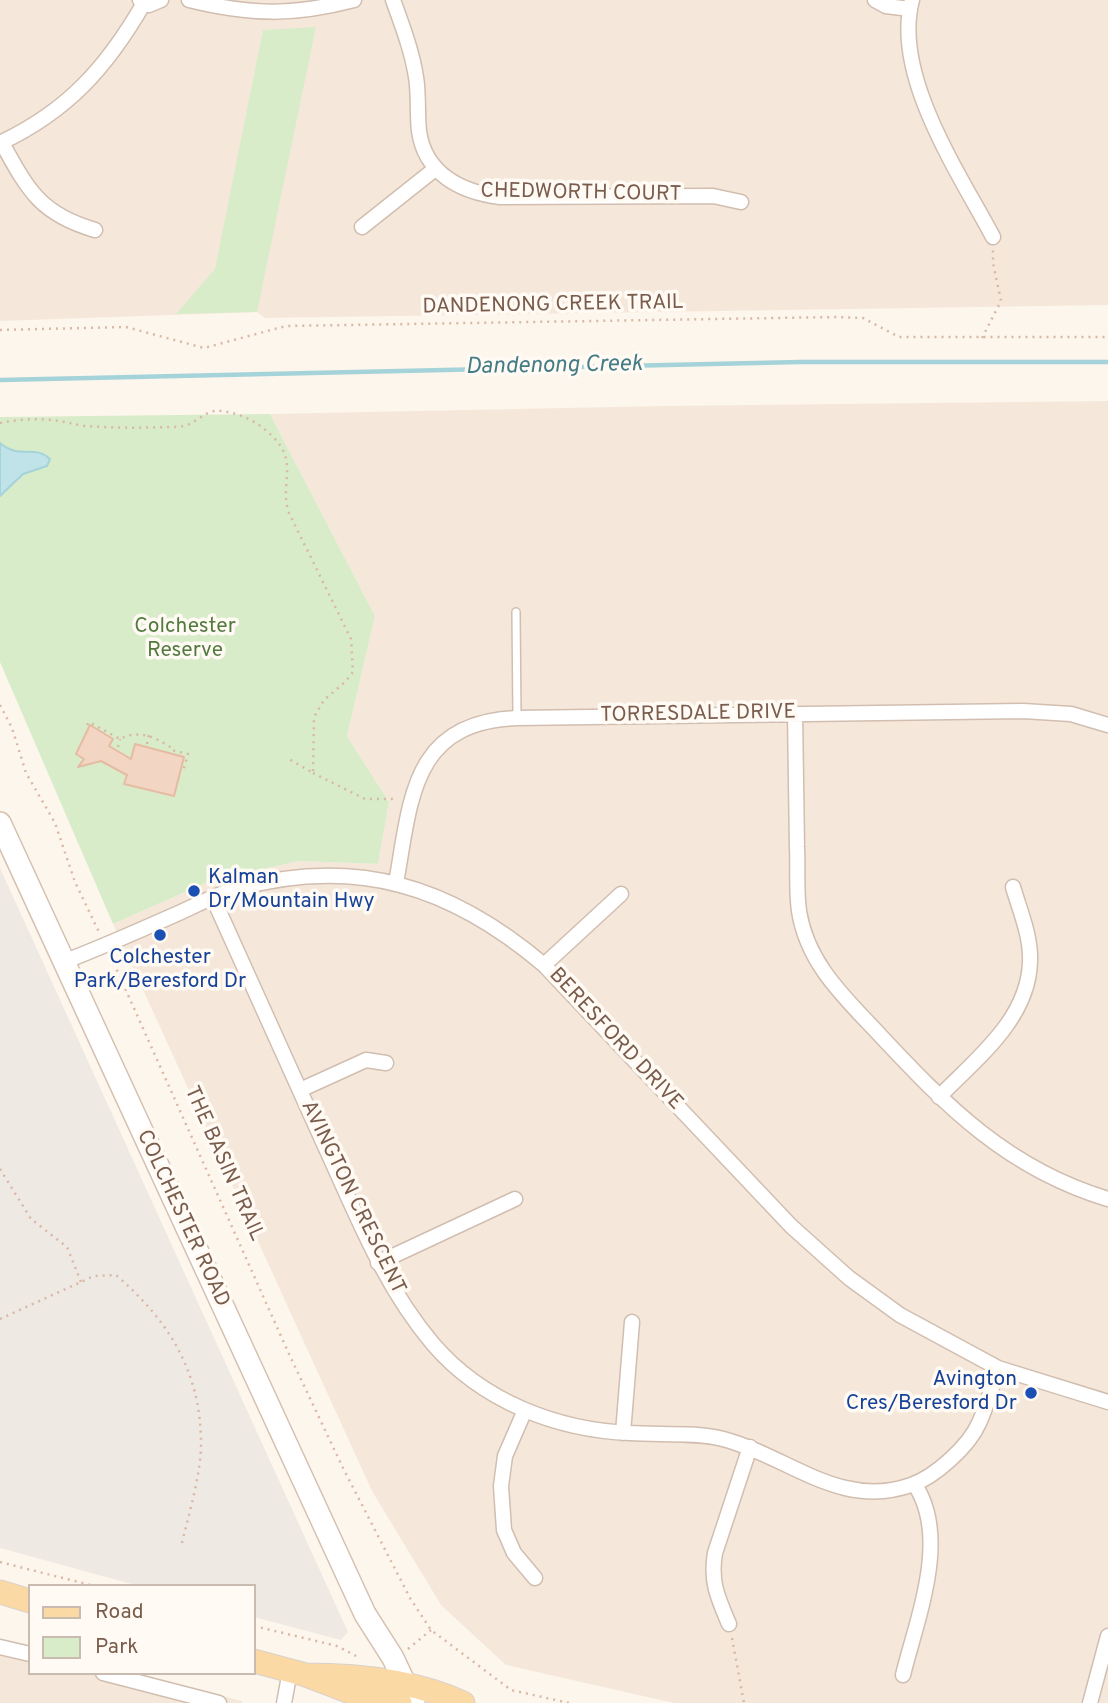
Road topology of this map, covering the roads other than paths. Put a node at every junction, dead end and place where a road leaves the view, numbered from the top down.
1 (161, 0) edge
2 (189, 0) edge
3 (354, 0) edge
4 (393, 0) edge
5 (875, 0) edge
6 (142, 2) edge
7 (911, 5) edge
8 (1, 143) edge
9 (435, 170) junction
10 (741, 202) dead end
11 (362, 228) dead end
12 (95, 230) dead end
13 (993, 237) road end
14 (516, 612) dead end
15 (795, 714) junction
16 (517, 718) junction
17 (1108, 725) edge
18 (0, 823) edge
19 (396, 883) junction
20 (1013, 887) dead end
21 (621, 894) dead end
22 (213, 898) junction
23 (64, 962) junction
24 (544, 965) junction
25 (386, 1063) dead end
26 (300, 1090) junction
27 (939, 1097) junction
28 (515, 1199) dead end
29 (1108, 1199) edge
30 (378, 1263) junction
31 (632, 1322) dead end
32 (998, 1368) junction
33 (1108, 1402) edge
34 (525, 1410) junction
35 (623, 1433) junction
36 (750, 1447) junction
37 (915, 1485) junction
38 (535, 1578) dead end
39 (0, 1592) edge
40 (28, 1600) edge
41 (729, 1624) road end
42 (1108, 1636) edge
43 (0, 1647) edge
44 (28, 1654) edge
45 (256, 1662) edge
46 (298, 1673) junction
47 (111, 1675) edge
48 (903, 1675) dead end
49 (399, 1696) edge
50 (219, 1703) edge
51 (284, 1703) edge
52 (463, 1703) edge
53 (1090, 1703) edge

1 - 6 street
2 - 3 street
4 - 9 street
5 - 7 street
6 - 8 street
7 - 13 street
8 - 12 street
9 - 10 street, CHEDWORTH COURT
9 - 11 street
14 - 16 lane
15 - 16 street, TORRESDALE DRIVE
15 - 17 street, TORRESDALE DRIVE
15 - 27 street
16 - 19 street, TORRESDALE DRIVE
18 - 23 main road, COLCHESTER ROAD
19 - 22 street, BERESFORD DRIVE
19 - 24 street, BERESFORD DRIVE
20 - 27 street
21 - 24 street
22 - 23 street, BERESFORD DRIVE
22 - 26 street, AVINGTON CRESCENT
23 - 49 main road, COLCHESTER ROAD
24 - 32 street, BERESFORD DRIVE
25 - 26 street
26 - 30 street, AVINGTON CRESCENT
27 - 29 street
28 - 30 street
30 - 34 street, AVINGTON CRESCENT
31 - 35 street
32 - 33 street, BERESFORD DRIVE
32 - 37 street, AVINGTON CRESCENT
34 - 35 street, AVINGTON CRESCENT
34 - 38 street
35 - 36 street, AVINGTON CRESCENT
36 - 37 street, AVINGTON CRESCENT
36 - 41 street
37 - 48 street
39 - 40 main road
42 - 53 street
43 - 44 street
45 - 46 main road
46 - 49 main road
46 - 51 street
47 - 50 street
49 - 52 main road

